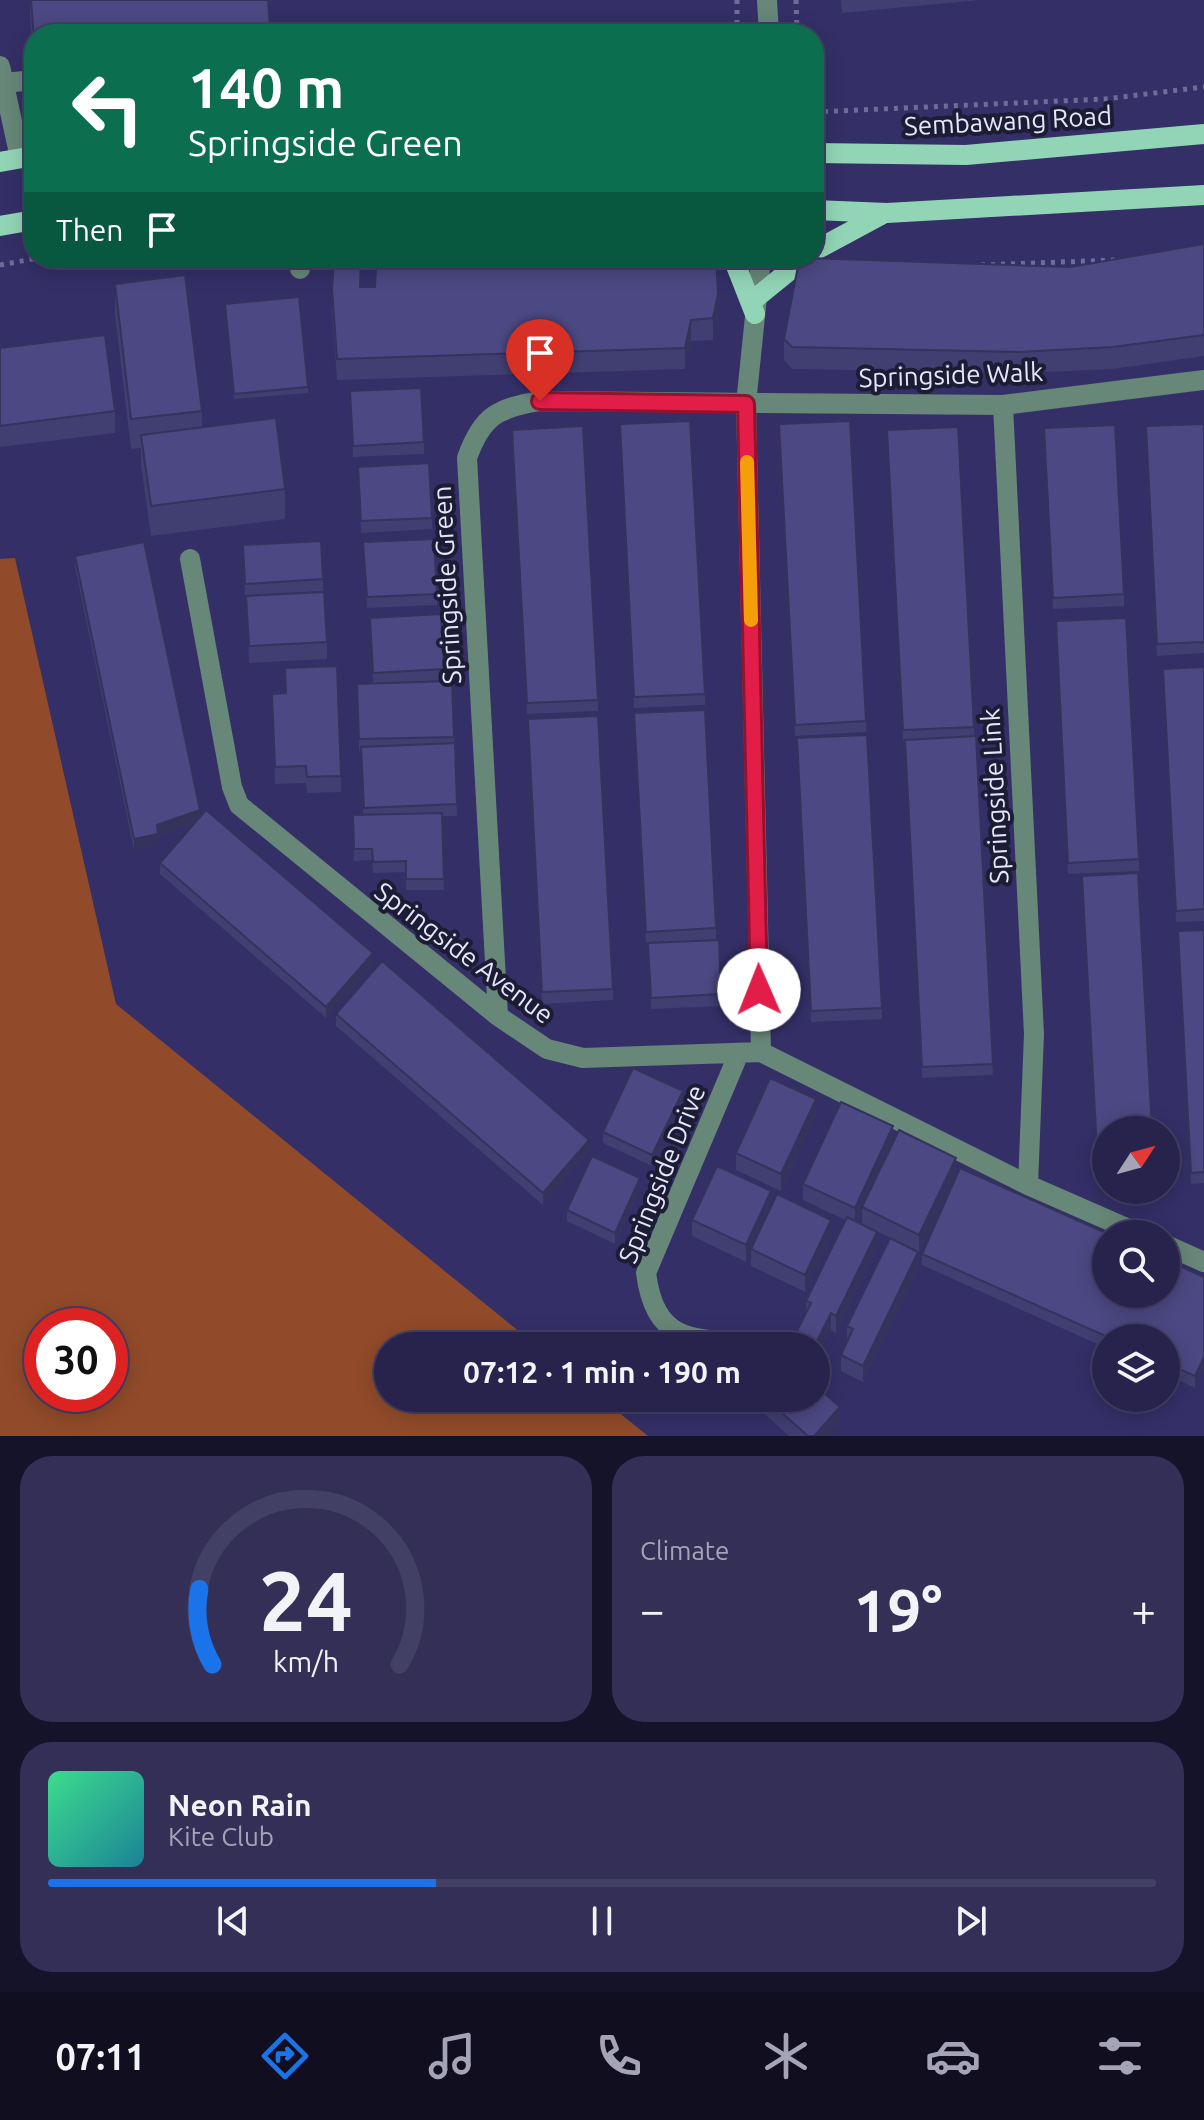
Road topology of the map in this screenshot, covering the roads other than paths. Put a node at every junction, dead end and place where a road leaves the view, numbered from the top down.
1 (767, 0) edge
2 (768, 24) edge
3 (2, 74) edge
4 (24, 78) edge
5 (1204, 134) edge
6 (824, 153) edge
7 (18, 159) edge
8 (1204, 195) edge
9 (824, 210) edge
10 (887, 213) junction
11 (24, 222) edge
12 (0, 226) edge
13 (824, 246) edge
14 (738, 268) edge
15 (760, 268) edge
16 (795, 268) edge
17 (756, 305) junction
18 (1204, 380) edge
19 (746, 404) junction
20 (1003, 405) junction
21 (190, 559) dead end
22 (498, 1016) junction
23 (761, 1052) junction
24 (739, 1053) junction
25 (1028, 1185) junction
26 (1108, 1220) edge
27 (1180, 1251) edge
28 (1204, 1262) edge
29 (678, 1332) edge

1 - 2 street
3 - 4 street
3 - 7 street
5 - 6 main road, Sembawang Road
8 - 10 main road
9 - 10 main road
10 - 13 main road
11 - 12 main road
14 - 17 main road
15 - 17 street
16 - 17 main road
17 - 19 street
18 - 20 street, Springside Walk
19 - 20 street, Springside Walk
19 - 22 street, Springside Green
19 - 23 street
20 - 25 street, Springside Link
21 - 22 street, Springside Avenue
22 - 24 street, Springside Avenue
23 - 24 street, Springside Avenue
23 - 25 street, Springside Avenue
24 - 29 street, Springside Drive
25 - 26 street, Springside Avenue
27 - 28 street

